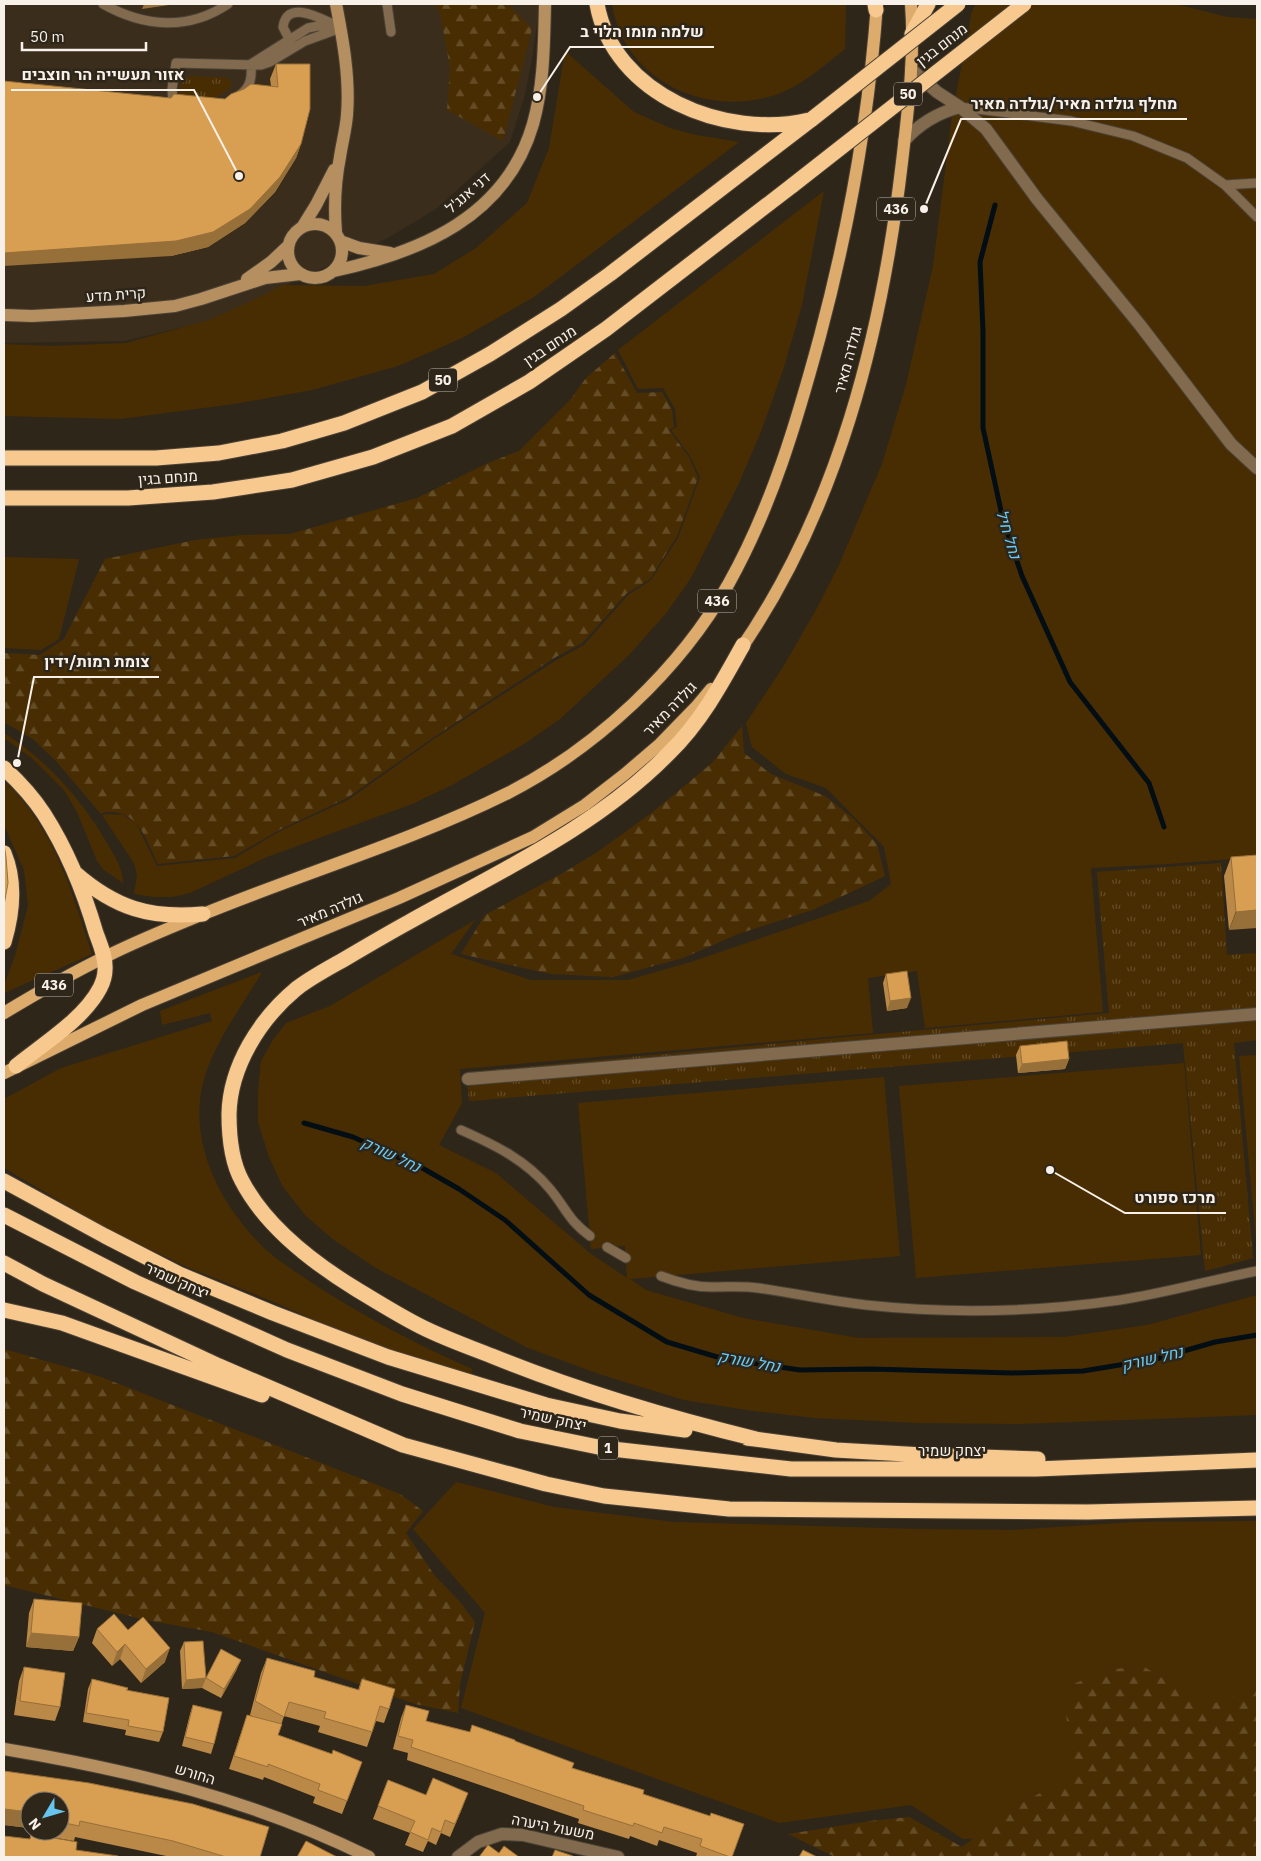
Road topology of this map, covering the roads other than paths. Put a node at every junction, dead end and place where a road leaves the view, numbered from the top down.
1 (103, 4) edge
2 (228, 4) edge
3 (336, 4) edge
4 (387, 4) edge
5 (545, 4) edge
6 (597, 4) edge
7 (911, 4) edge
8 (928, 4) edge
9 (958, 4) edge
10 (1024, 4) edge
11 (876, 6) edge
12 (341, 28) junction
13 (391, 32) dead end
14 (912, 34) junction
15 (291, 43) junction
16 (251, 64) junction
17 (911, 68) junction
18 (233, 100) edge
19 (191, 105) edge
20 (960, 107) junction
21 (812, 120) junction
22 (904, 142) junction
23 (340, 156) junction
24 (1257, 183) edge
25 (1225, 184) junction
26 (1257, 217) edge
27 (303, 226) junction
28 (338, 237) junction
29 (287, 247) junction
30 (392, 254) junction
31 (334, 271) junction
32 (300, 274) junction
33 (227, 291) junction
34 (4, 315) edge
35 (4, 458) edge
36 (1257, 468) edge
37 (4, 498) edge
38 (743, 645) junction
39 (4, 768) edge
40 (4, 852) edge
41 (74, 872) junction
42 (203, 914) junction
43 (4, 942) edge
44 (104, 957) junction
45 (4, 1013) edge
46 (1257, 1014) edge
47 (10, 1069) edge
48 (468, 1079) dead end
49 (461, 1130) dead end
50 (4, 1181) edge
51 (4, 1215) edge
52 (590, 1236) dead end
53 (608, 1247) dead end
54 (626, 1258) dead end
55 (4, 1263) edge
56 (1257, 1270) edge
57 (661, 1276) dead end
58 (4, 1310) edge
59 (756, 1439) junction
60 (402, 1445) junction
61 (1257, 1460) edge
62 (1172, 1464) junction
63 (1257, 1508) edge
64 (4, 1749) edge
65 (369, 1857) edge
66 (458, 1857) edge
67 (618, 1857) edge

1 - 2 lane
3 - 12 street
4 - 13 lane
5 - 30 street, דני אנג'ל
6 - 21 highway
7 - 14 main road, גולדה מאיר / 436
8 - 14 highway
9 - 21 highway, מנחם בגין / 50, bridge
10 - 37 highway, מנחם בגין / 50, bridge
11 - 42 main road, גולדה מאיר / 436
12 - 15 lane
12 - 15 lane
12 - 23 street
14 - 17 main road, גולדה מאיר / 436
15 - 16 lane
16 - 18 lane
16 - 19 lane
17 - 20 street
17 - 22 main road, גולדה מאיר / 436
20 - 22 street
20 - 25 lane
20 - 36 street
21 - 35 highway, מנחם בגין / 50
22 - 38 main road, גולדה מאיר / 436
23 - 27 street
23 - 28 street
24 - 25 lane
25 - 26 lane
27 - 28 street
27 - 29 street
28 - 30 street, דני אנג'ל
28 - 31 street
29 - 32 street
29 - 33 street, קרית מדע
30 - 31 street, דני אנג'ל
31 - 32 street
32 - 33 street, קרית מדע
33 - 34 street, קרית מדע
38 - 47 main road, גולדה מאיר / 436
38 - 59 highway
39 - 41 highway
40 - 43 highway
41 - 42 highway
41 - 44 highway
42 - 44 main road, גולדה מאיר / 436
44 - 45 main road, גולדה מאיר / 436
44 - 47 highway
46 - 48 street
49 - 52 lane
50 - 59 highway
51 - 62 highway, יצחק שמיר / 1
53 - 54 lane
55 - 60 highway
56 - 57 lane
58 - 60 highway
59 - 62 highway
60 - 63 highway
61 - 62 highway, יצחק שמיר / 1
64 - 65 street, החורש
66 - 67 street, משעול היערה

